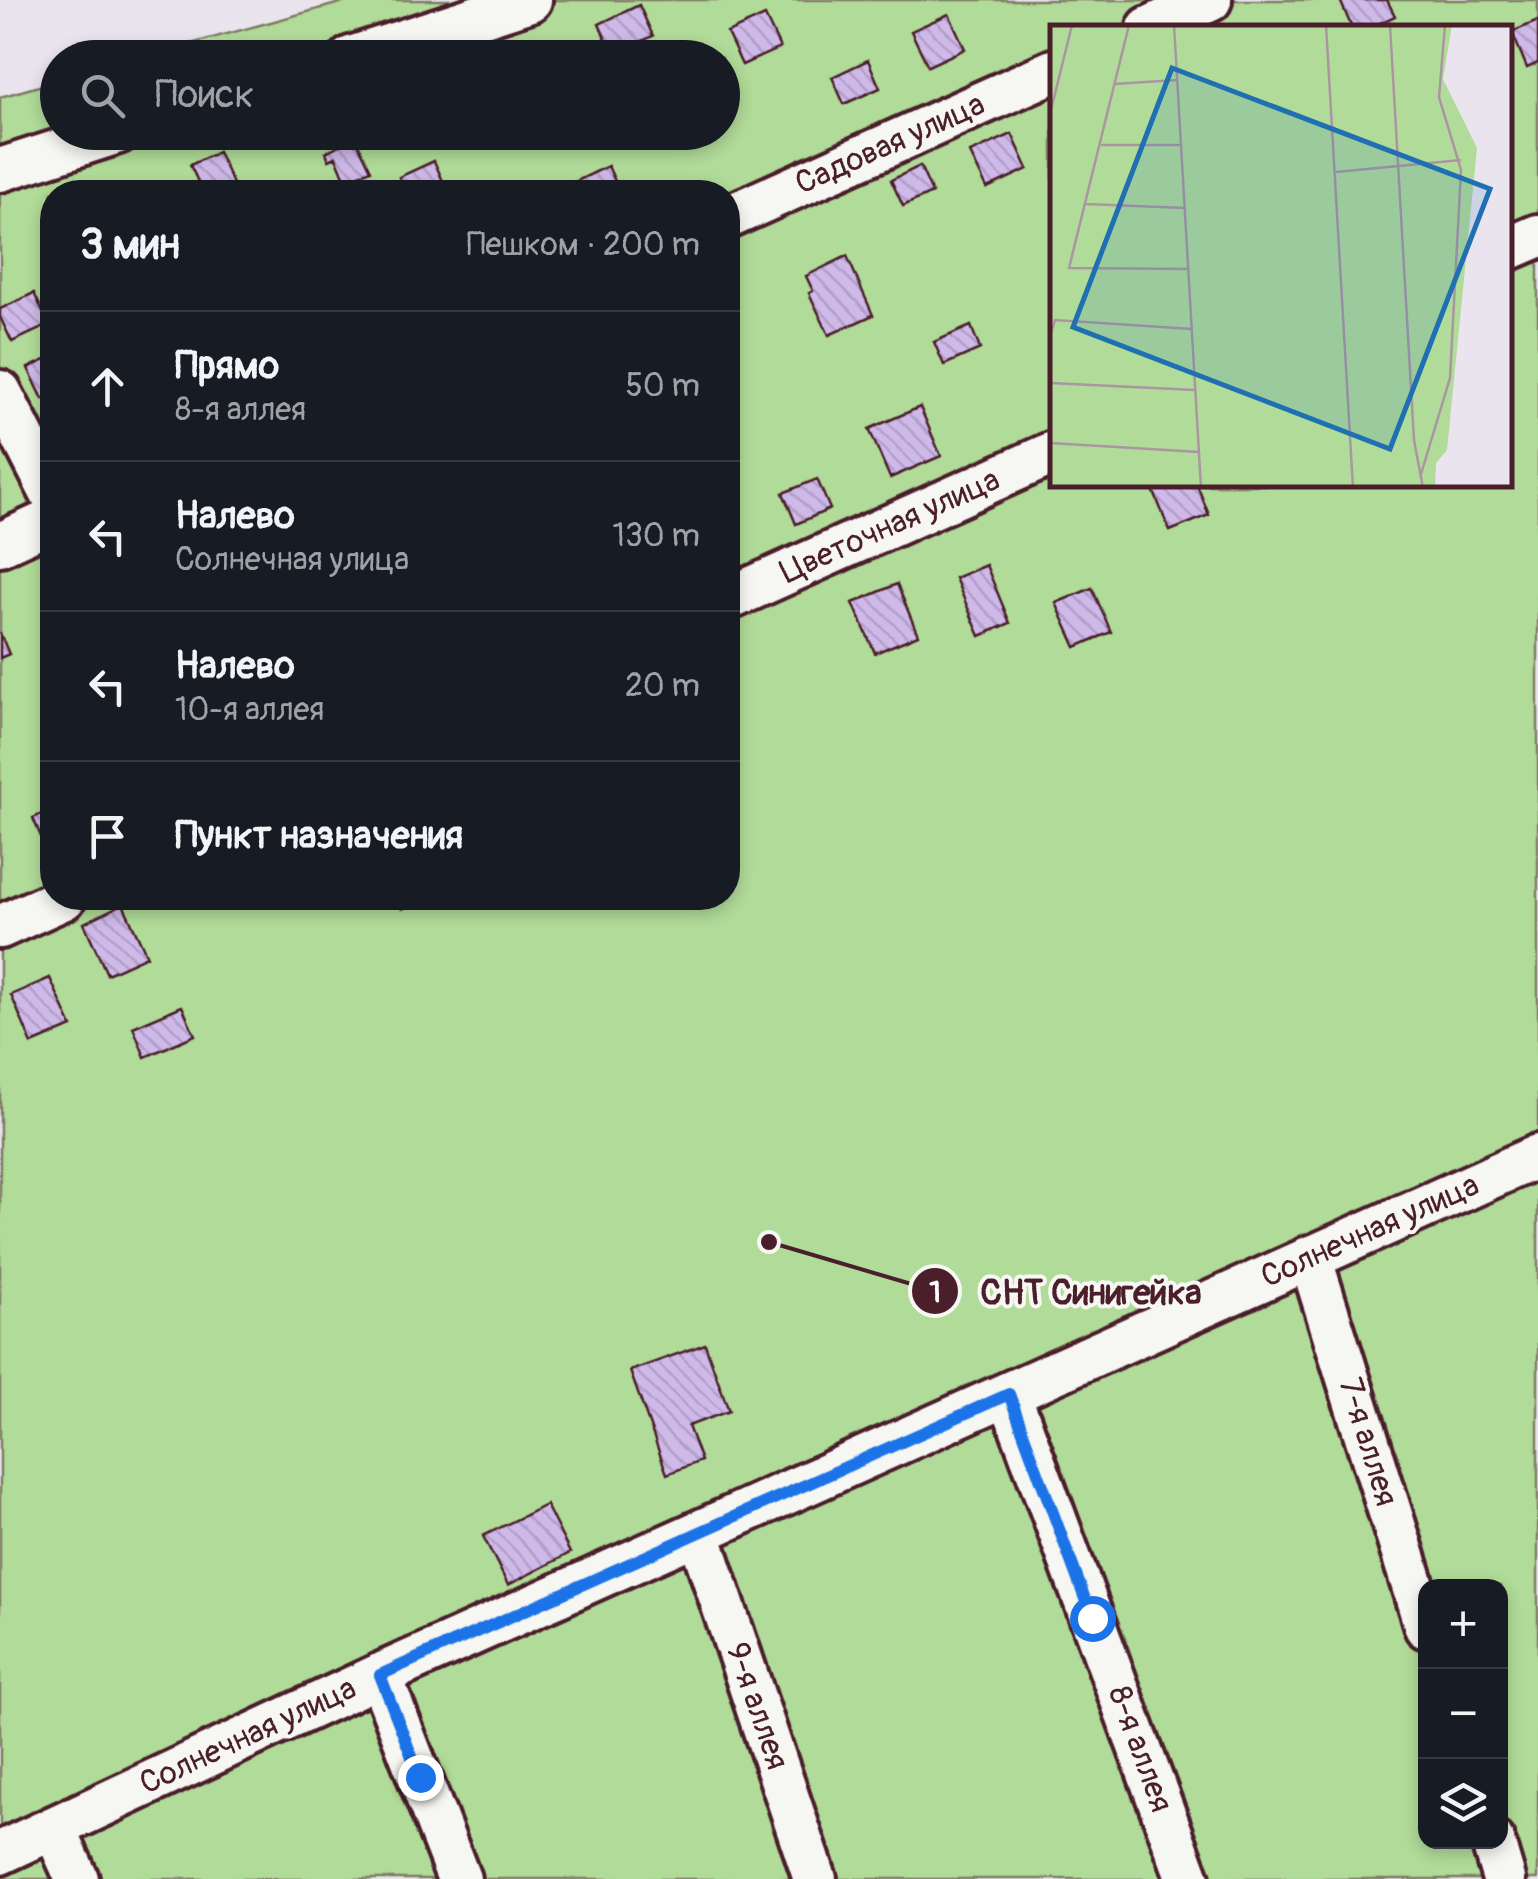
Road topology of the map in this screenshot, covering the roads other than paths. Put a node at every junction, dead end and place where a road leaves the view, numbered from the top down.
1 (530, 0) edge
2 (1210, 0) edge
3 (1156, 25) edge
4 (407, 40) edge
5 (1050, 72) edge
6 (62, 150) edge
7 (0, 170) edge
8 (740, 212) edge
9 (1538, 236) edge
10 (1513, 247) edge
11 (0, 392) edge
12 (1050, 454) edge
13 (40, 470) edge
14 (40, 526) edge
15 (0, 544) edge
16 (740, 594) edge
17 (40, 909) edge
18 (0, 927) edge
19 (1538, 1156) edge
20 (1310, 1258) junction
21 (1009, 1394) junction
22 (698, 1534) junction
23 (1418, 1602) edge
24 (380, 1675) junction
25 (54, 1828) junction
26 (1494, 1849) edge
27 (0, 1852) edge
28 (78, 1879) edge
29 (459, 1879) edge
30 (815, 1879) edge
31 (1188, 1879) edge
32 (1504, 1879) edge

1 - 4 street
2 - 3 street
5 - 8 street, Садовая улица
6 - 7 street
9 - 10 street
11 - 13 street
12 - 16 street, Цветочная улица
14 - 15 street
17 - 18 street
19 - 20 street, Солнечная улица
20 - 21 street, Солнечная улица
20 - 23 street, 7-я аллея
21 - 22 street, Солнечная улица
21 - 31 street, 8-я аллея
22 - 24 street, Солнечная улица
22 - 30 street, 9-я аллея
24 - 25 street, Солнечная улица
24 - 29 street
25 - 27 street, Солнечная улица
25 - 28 street
26 - 32 street

